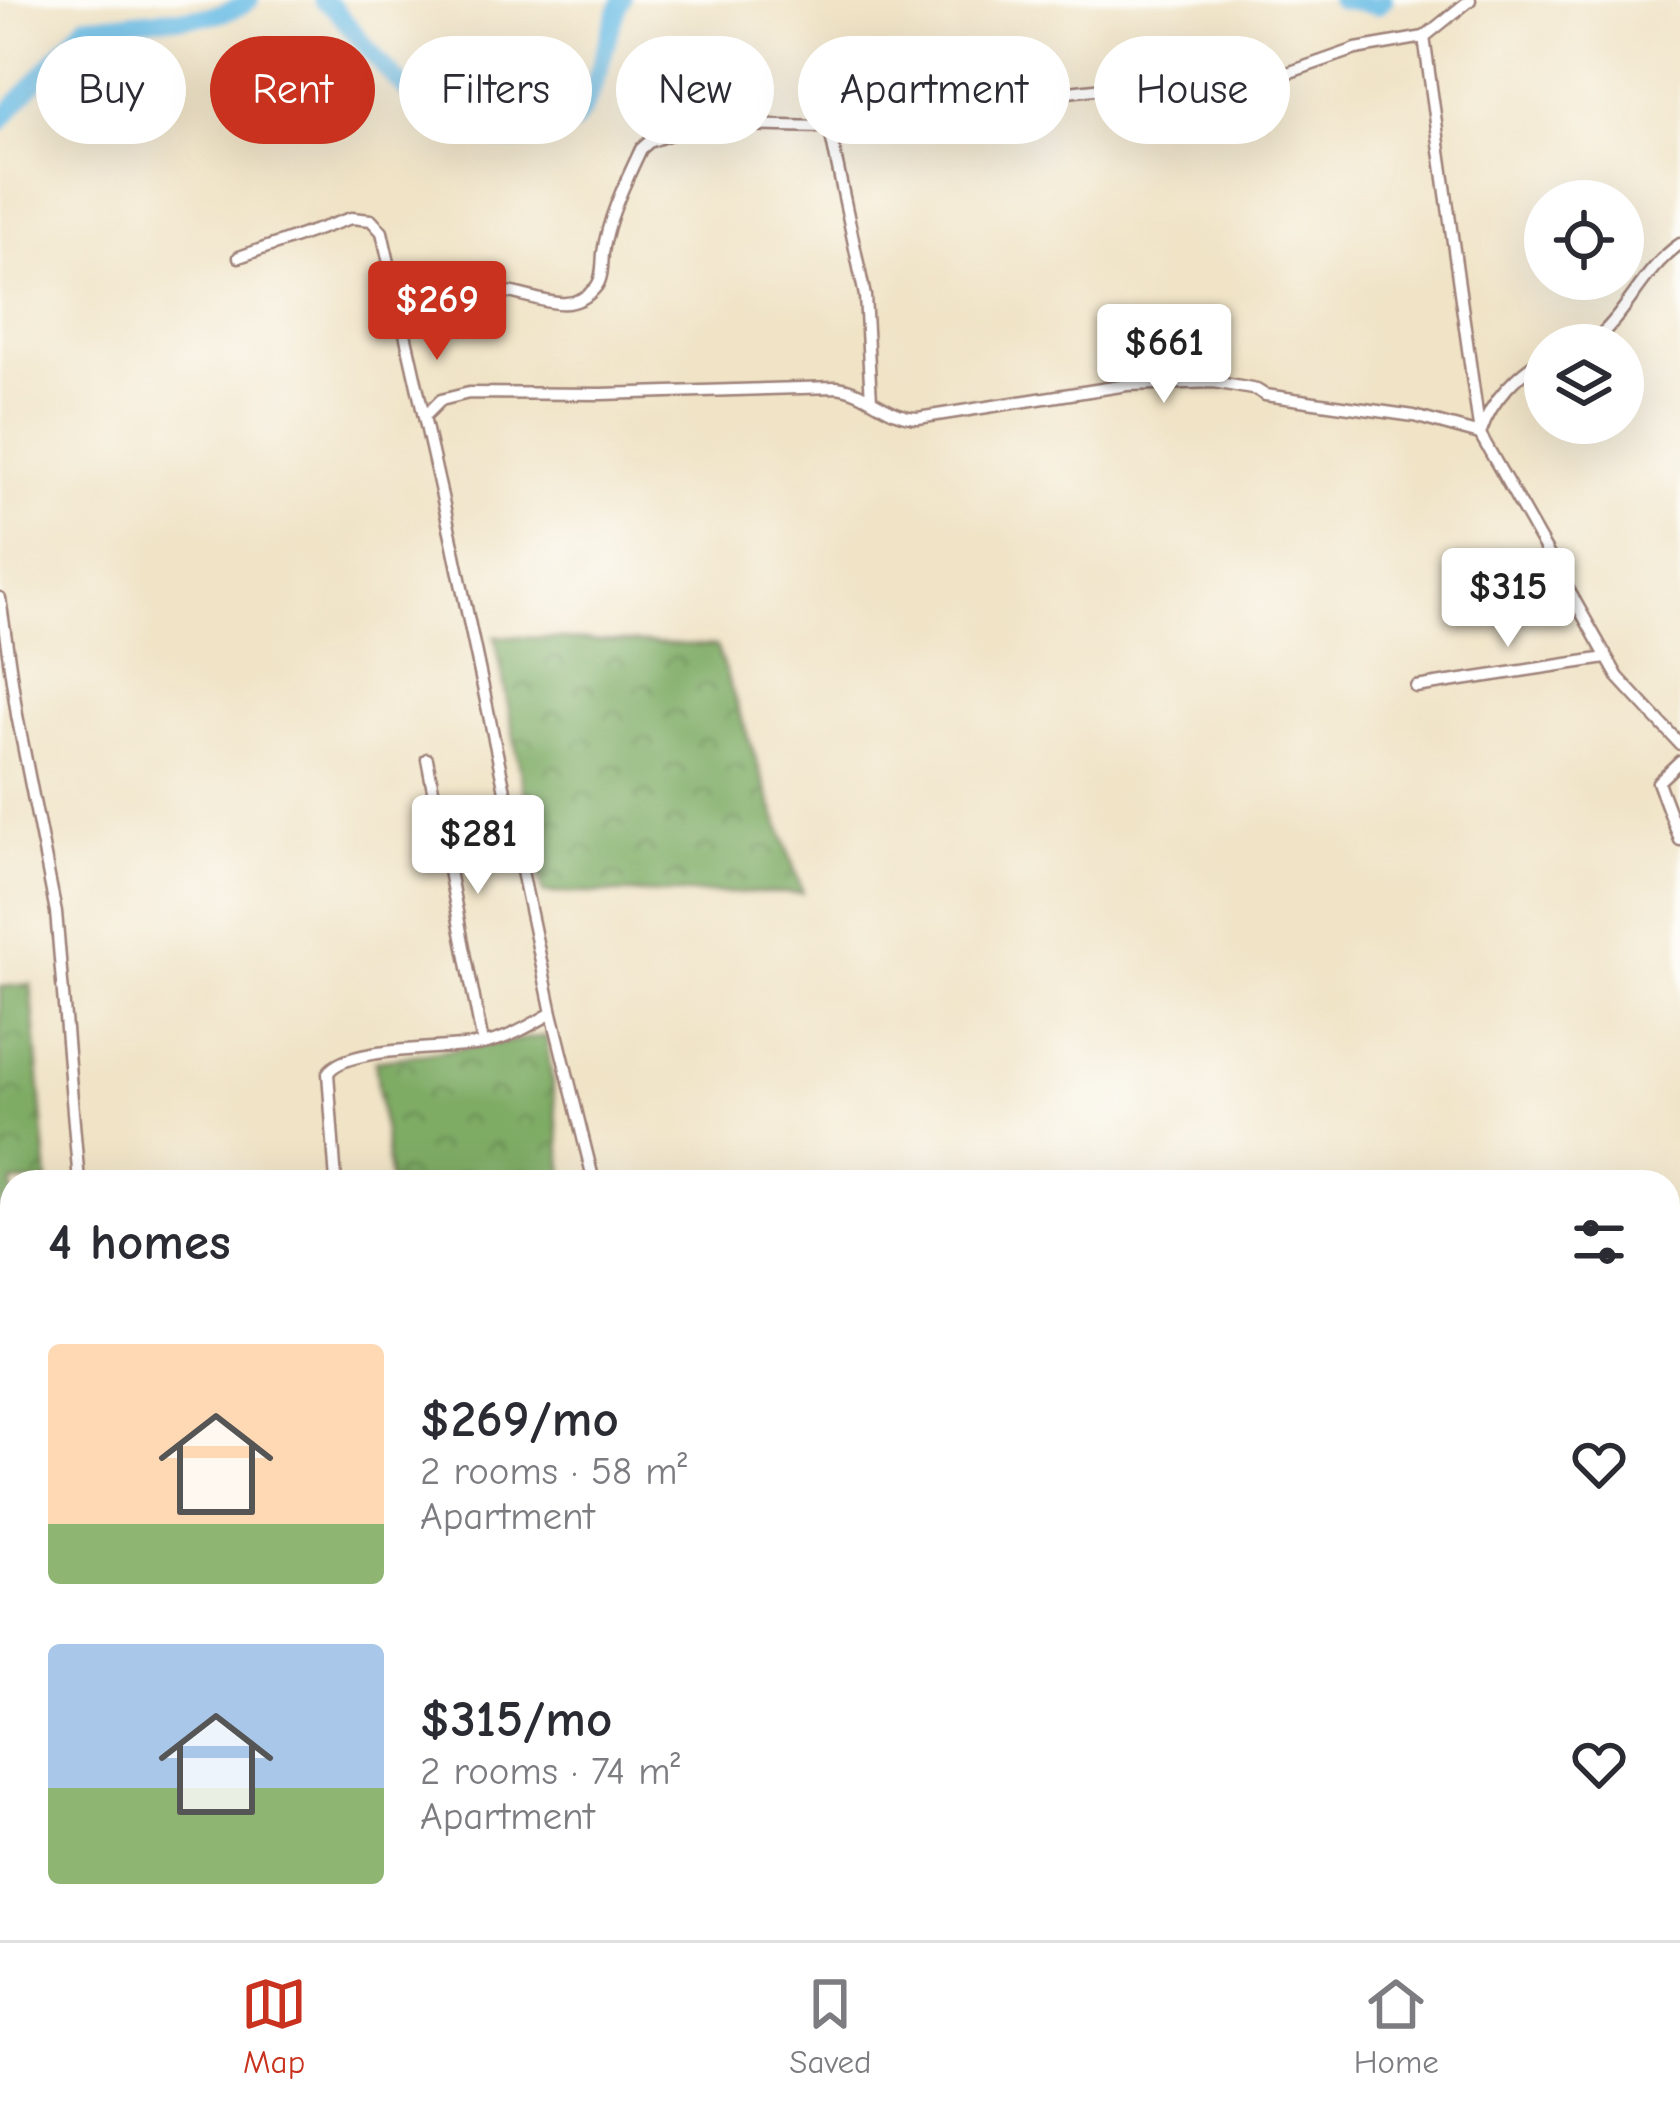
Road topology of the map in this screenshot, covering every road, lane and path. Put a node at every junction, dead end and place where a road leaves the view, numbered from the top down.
1 (1470, 0) edge
2 (1424, 38) junction
3 (1070, 92) edge
4 (798, 126) edge
5 (833, 144) edge
6 (1680, 244) edge
7 (239, 257) dead end
8 (404, 321) junction
9 (1612, 324) edge
10 (1524, 373) edge
11 (871, 400) junction
12 (424, 416) junction
13 (1480, 434) junction
14 (0, 598) edge
15 (1606, 658) junction
16 (1417, 687) dead end
17 (1680, 744) edge
18 (427, 759) dead end
19 (1680, 761) edge
20 (1680, 840) edge
21 (552, 1013) junction
22 (483, 1043) junction
23 (78, 1170) edge
24 (335, 1170) edge
25 (591, 1170) edge

1 - 2 street
2 - 3 street
2 - 13 street
4 - 8 street
5 - 11 street
6 - 9 street
7 - 8 street
8 - 12 street
10 - 13 street
11 - 12 street
11 - 13 street
12 - 21 street
13 - 15 street
14 - 23 street
15 - 16 street
15 - 17 street
18 - 22 street
19 - 20 street
21 - 22 street
21 - 25 street
22 - 24 street

